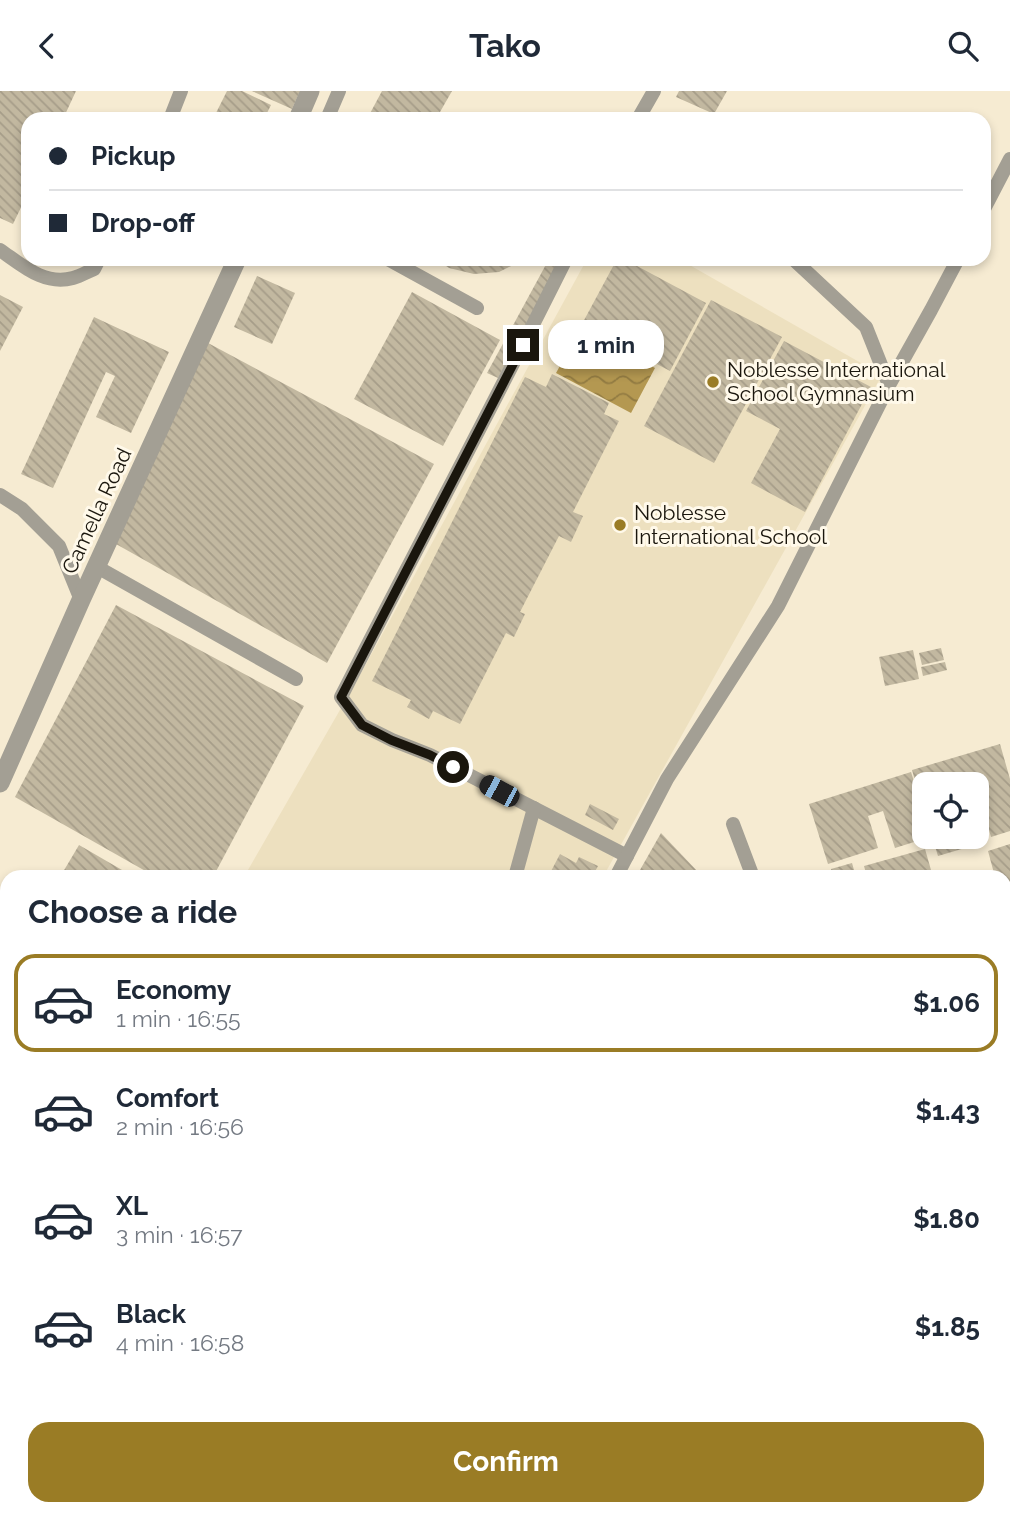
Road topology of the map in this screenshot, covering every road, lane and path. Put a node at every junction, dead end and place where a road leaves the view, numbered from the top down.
1 (181, 91) edge
2 (310, 91) edge
3 (339, 91) edge
4 (654, 91) edge
5 (173, 112) edge
6 (301, 112) edge
7 (330, 112) edge
8 (642, 112) edge
9 (1010, 159) edge
10 (991, 196) edge
11 (0, 250) edge
12 (21, 265) edge
13 (23, 266) edge
14 (96, 266) edge
15 (234, 266) edge
16 (401, 266) edge
17 (562, 266) edge
18 (801, 266) edge
19 (954, 266) edge
20 (477, 308) dead end
21 (889, 385) junction
22 (0, 495) edge
23 (97, 567) junction
24 (81, 600) junction
25 (296, 679) dead end
26 (0, 783) edge
27 (534, 808) junction
28 (733, 824) dead end
29 (627, 856) junction
30 (516, 870) edge
31 (620, 870) edge
32 (750, 870) edge

1 - 5 lane
2 - 6 street
3 - 7 lane
4 - 8 lane
9 - 10 lane
11 - 12 lane
13 - 14 lane
15 - 23 street, Camella Road
16 - 20 lane
17 - 27 lane
18 - 21 lane
19 - 21 lane
21 - 29 lane
22 - 24 lane
23 - 24 street, Camella Road
23 - 25 lane
24 - 26 street, Camella Road
27 - 29 lane
27 - 30 lane
28 - 32 lane
29 - 31 lane

